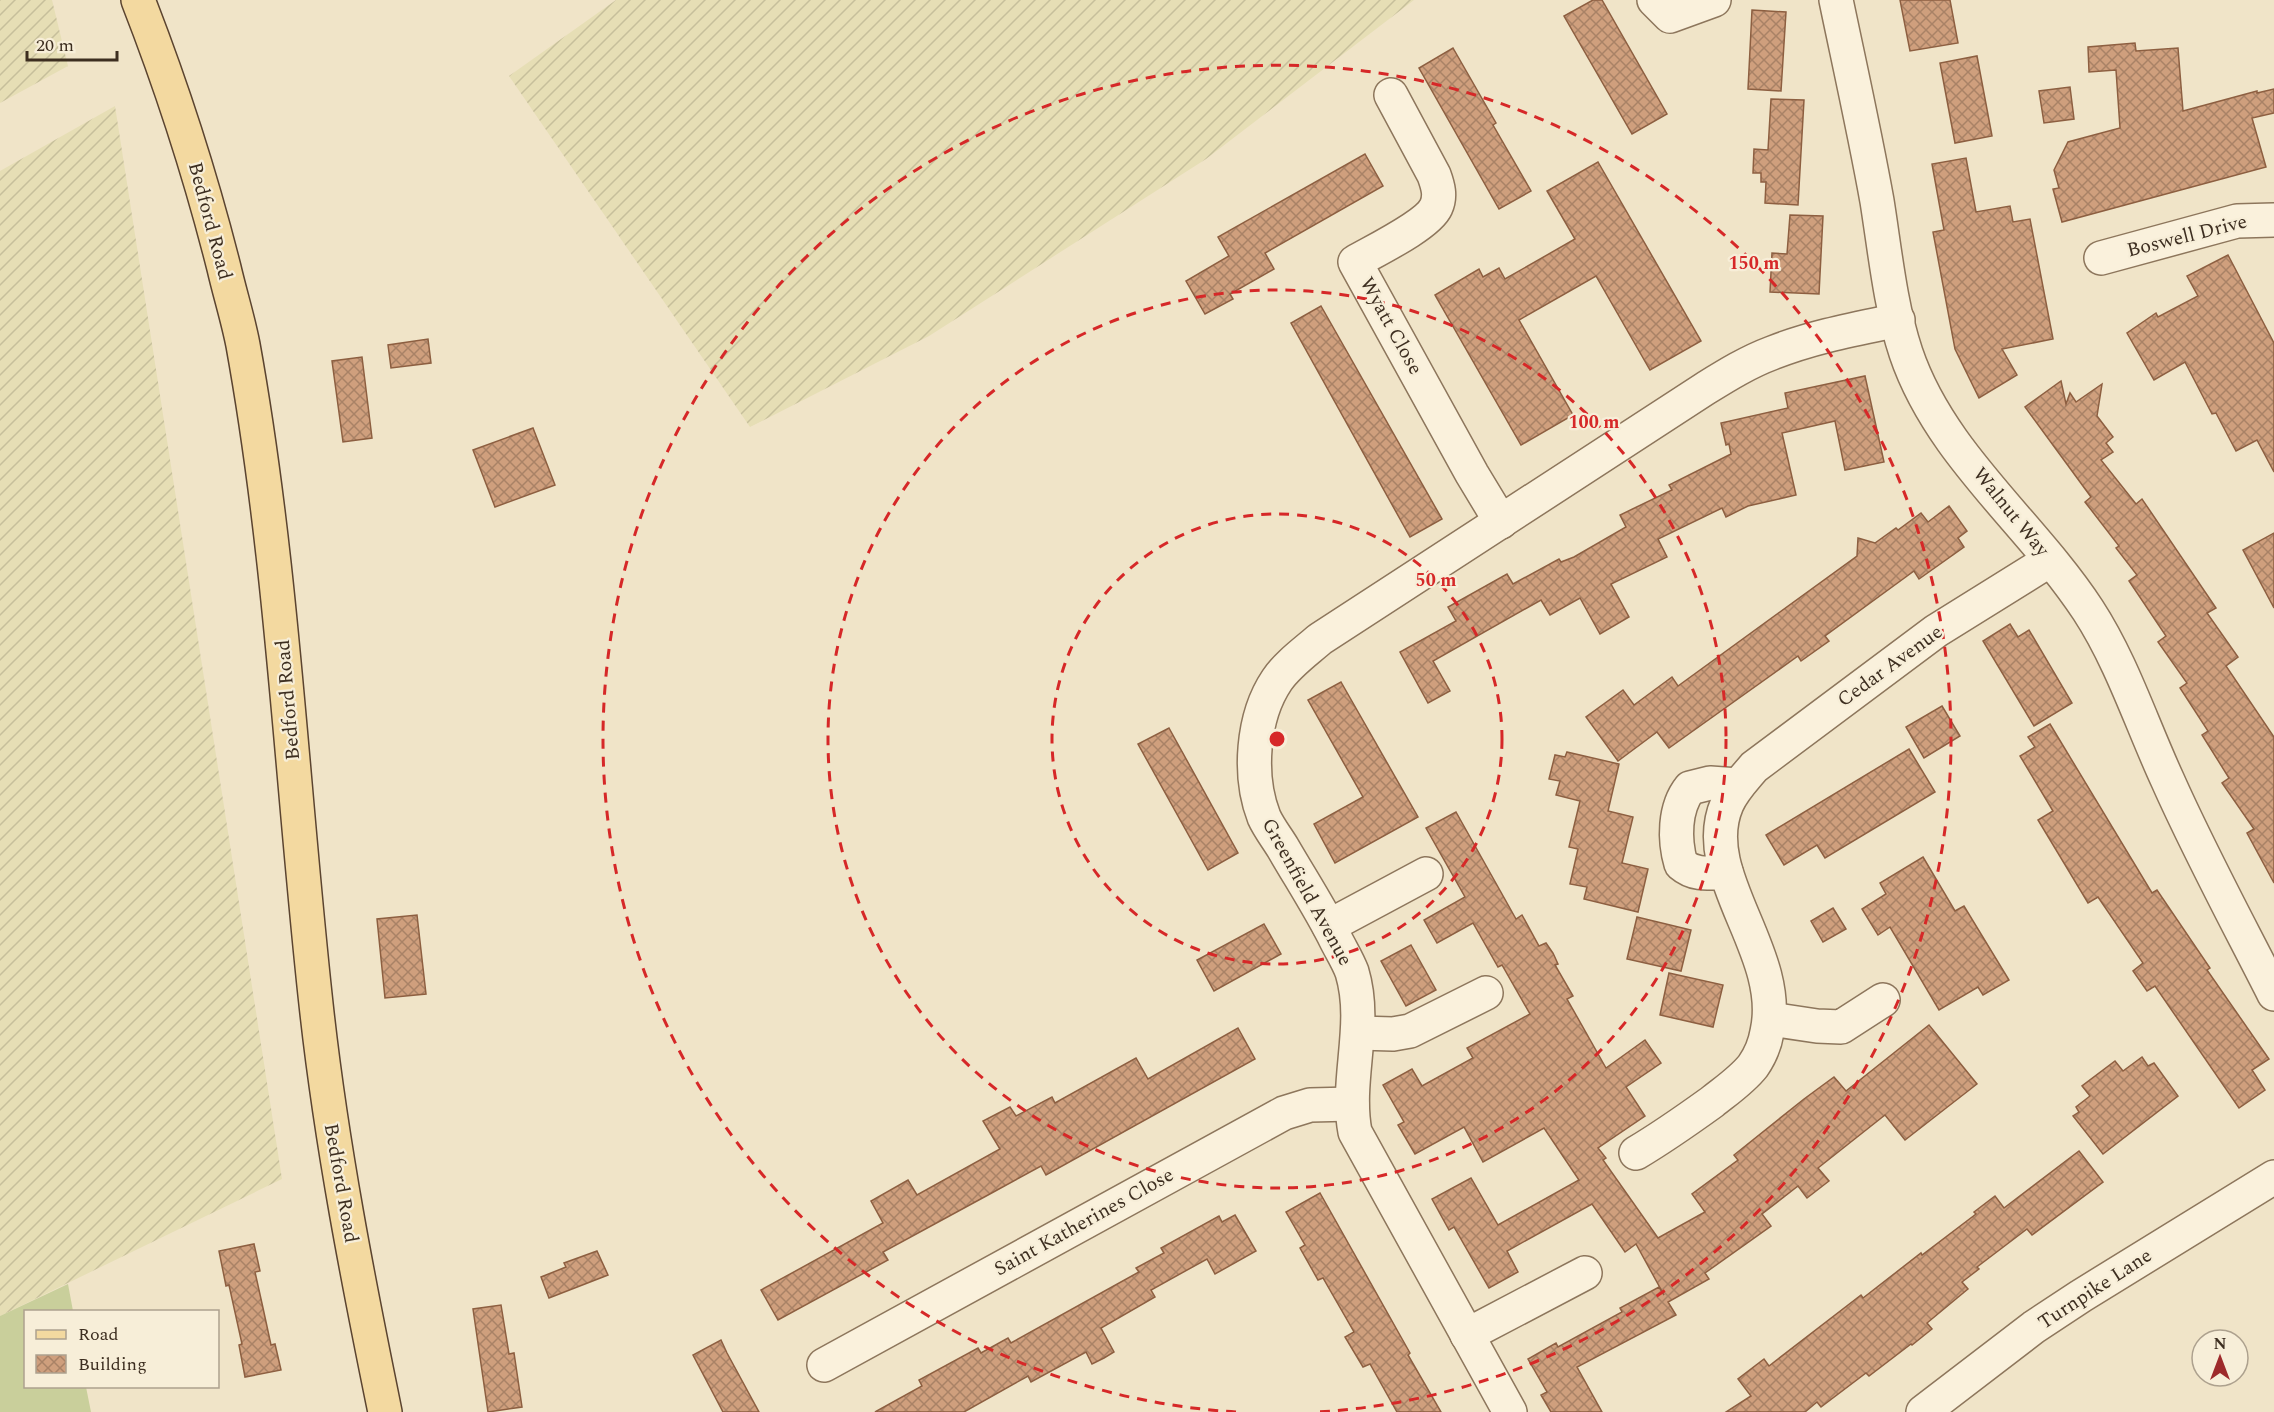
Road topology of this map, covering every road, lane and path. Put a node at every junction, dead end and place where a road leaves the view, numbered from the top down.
1 (138, 0) edge
2 (1654, 0) edge
3 (1714, 0) edge
4 (1836, 0) edge
5 (1391, 95) dead end
6 (2274, 220) edge
7 (2101, 258) dead end
8 (1898, 320) junction
9 (1501, 522) junction
10 (2050, 560) junction
11 (1738, 785) junction
12 (1726, 872) junction
13 (1426, 874) dead end
14 (1329, 926) junction
15 (1486, 993) dead end
16 (2274, 994) edge
17 (1883, 1000) dead end
18 (1770, 1019) junction
19 (1359, 1033) junction
20 (1352, 1104) junction
21 (1636, 1153) dead end
22 (2274, 1177) edge
23 (1585, 1273) dead end
24 (1467, 1335) junction
25 (824, 1365) dead end
26 (385, 1412) edge
27 (1510, 1412) edge
28 (1923, 1412) edge

1 - 26 main road, Bedford Road
2 - 3 street
4 - 8 street, Walnut Way
5 - 9 street, Wyatt Close
6 - 7 street, Boswell Drive
8 - 9 street, Greenfield Avenue
8 - 10 street, Walnut Way
9 - 14 street, Greenfield Avenue
10 - 11 street, Cedar Avenue
10 - 16 street, Walnut Way
11 - 12 street, Cedar Avenue
11 - 12 street
12 - 18 street, Cedar Avenue
13 - 14 street
14 - 19 street, Greenfield Avenue
15 - 19 street
17 - 18 street
18 - 21 street, Cedar Avenue
19 - 20 street, Greenfield Avenue
20 - 24 street, Greenfield Avenue
20 - 25 street, Saint Katherines Close
22 - 28 street, Turnpike Lane
23 - 24 street
24 - 27 street, Greenfield Avenue

